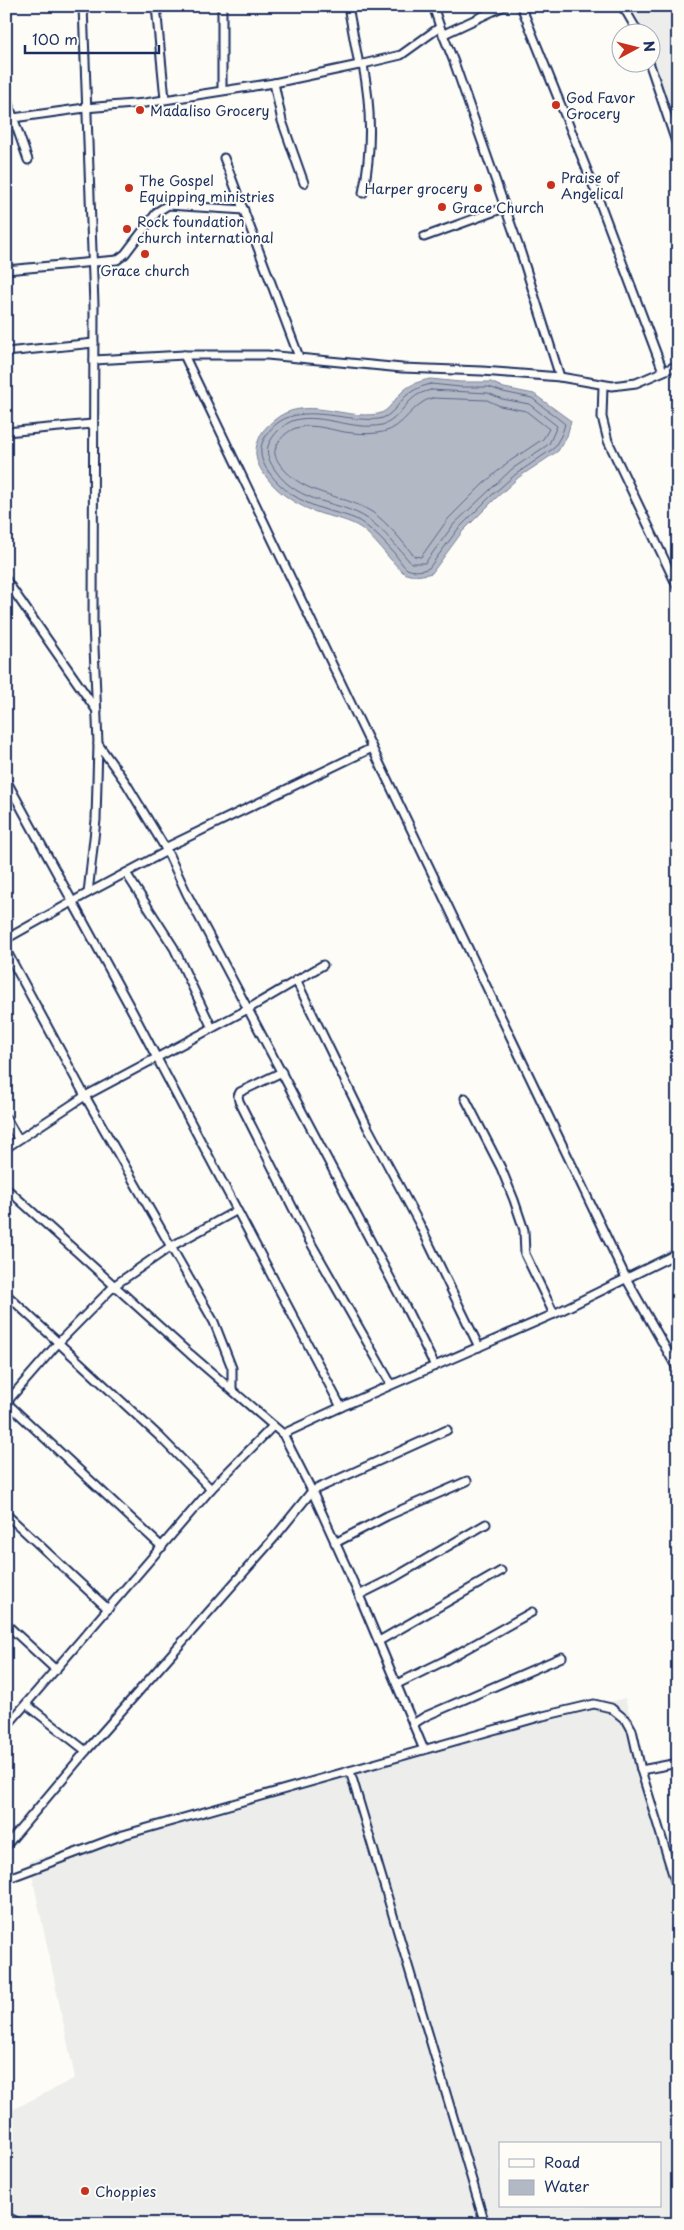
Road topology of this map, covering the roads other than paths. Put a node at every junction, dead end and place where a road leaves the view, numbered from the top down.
1 (82, 6) edge
2 (156, 6) edge
3 (222, 6) edge
4 (348, 6) edge
5 (433, 6) edge
6 (504, 6) edge
7 (521, 6) edge
8 (621, 6) edge
9 (632, 22) edge
10 (440, 27) junction
11 (444, 34) junction
12 (361, 65) junction
13 (652, 72) edge
14 (274, 83) junction
15 (222, 90) junction
16 (6, 97) edge
17 (165, 99) junction
18 (85, 108) junction
19 (15, 118) junction
20 (6, 119) edge
21 (678, 148) edge
22 (224, 158) dead end
23 (28, 160) dead end
24 (304, 182) dead end
25 (363, 193) dead end
26 (504, 208) junction
27 (244, 210) junction
28 (424, 237) dead end
29 (93, 262) junction
30 (6, 270) edge
31 (94, 343) junction
32 (6, 352) edge
33 (184, 355) junction
34 (299, 357) junction
35 (94, 360) junction
36 (678, 365) edge
37 (663, 372) junction
38 (560, 377) junction
39 (603, 386) junction
40 (92, 424) junction
41 (6, 432) edge
42 (6, 580) edge
43 (678, 588) edge
44 (98, 712) junction
45 (98, 744) junction
46 (372, 748) junction
47 (6, 780) edge
48 (166, 850) junction
49 (126, 873) junction
50 (88, 893) junction
51 (73, 903) junction
52 (6, 939) edge
53 (6, 950) edge
54 (323, 965) dead end
55 (296, 980) junction
56 (248, 1009) junction
57 (212, 1028) junction
58 (156, 1057) junction
59 (282, 1072) junction
60 (85, 1096) junction
61 (465, 1098) dead end
62 (6, 1118) edge
63 (18, 1139) junction
64 (6, 1148) edge
65 (6, 1188) edge
66 (236, 1210) junction
67 (170, 1247) junction
68 (678, 1253) edge
69 (626, 1280) junction
70 (114, 1285) junction
71 (6, 1294) edge
72 (554, 1314) junction
73 (59, 1342) junction
74 (479, 1347) junction
75 (435, 1366) junction
76 (678, 1370) edge
77 (391, 1384) junction
78 (232, 1389) junction
79 (6, 1403) edge
80 (341, 1406) junction
81 (273, 1426) junction
82 (447, 1430) dead end
83 (283, 1434) junction
84 (467, 1481) dead end
85 (211, 1489) junction
86 (312, 1491) junction
87 (6, 1514) edge
88 (486, 1524) dead end
89 (335, 1543) junction
90 (162, 1548) junction
91 (501, 1572) dead end
92 (359, 1595) junction
93 (108, 1609) junction
94 (532, 1612) dead end
95 (6, 1624) edge
96 (379, 1641) junction
97 (562, 1657) dead end
98 (56, 1670) junction
99 (397, 1684) junction
100 (26, 1704) junction
101 (413, 1724) junction
102 (6, 1727) edge
103 (424, 1750) junction
104 (86, 1751) junction
105 (678, 1762) edge
106 (641, 1770) junction
107 (350, 1771) junction
108 (6, 1846) edge
109 (6, 1879) edge
110 (678, 1890) edge
111 (6, 2218) edge
112 (18, 2224) edge
113 (484, 2224) edge

1 - 18 street
2 - 17 street
3 - 15 street
4 - 12 street
5 - 10 street
6 - 11 street
7 - 37 street
8 - 9 street
10 - 11 street
10 - 12 street
11 - 26 street
12 - 14 street
12 - 25 street
13 - 21 street
14 - 15 street
14 - 24 street
15 - 17 street
16 - 19 street
17 - 18 street
18 - 19 street
18 - 29 street
19 - 20 street
19 - 23 street
22 - 27 street
26 - 28 street
26 - 38 street
27 - 29 street
27 - 34 street
29 - 30 street
29 - 31 street
31 - 32 street
31 - 35 street
33 - 34 street
33 - 35 street
33 - 46 street
34 - 38 street
35 - 40 street
36 - 37 street
37 - 39 street
38 - 39 street
39 - 43 street
40 - 41 street
40 - 44 street
42 - 44 street
44 - 45 street
45 - 48 street
45 - 50 street
46 - 48 street
46 - 69 street
47 - 51 street
48 - 49 street
48 - 56 street
49 - 50 street
49 - 57 street
50 - 51 street
51 - 52 street
51 - 58 street
53 - 60 street
54 - 55 street
55 - 56 street
55 - 74 street
56 - 57 street
56 - 59 street
57 - 58 street
58 - 60 street
58 - 66 street
59 - 75 street
59 - 77 street
60 - 63 street
60 - 67 street
61 - 72 street
62 - 63 street
63 - 64 street
65 - 70 street
66 - 67 street
66 - 80 street
67 - 70 street
67 - 78 street
68 - 69 street
69 - 72 street
69 - 76 street
70 - 73 street
70 - 78 street
71 - 73 street
72 - 74 street
73 - 79 street
73 - 85 street
74 - 75 street
75 - 77 street
77 - 80 street
78 - 81 street
79 - 90 street
80 - 83 street
81 - 83 street
81 - 85 street
82 - 86 street
83 - 86 street
84 - 89 street
85 - 90 street
86 - 89 street
86 - 104 street
87 - 93 street
88 - 92 street
89 - 92 street
90 - 93 street
91 - 96 street
92 - 96 street
93 - 98 street
94 - 99 street
95 - 98 street
96 - 99 street
97 - 101 street
98 - 100 street
99 - 101 street
100 - 102 street
100 - 104 street
101 - 103 street
103 - 106 street
103 - 107 street
104 - 108 street
105 - 106 street
106 - 110 street
107 - 109 street
107 - 113 street
111 - 112 main road

